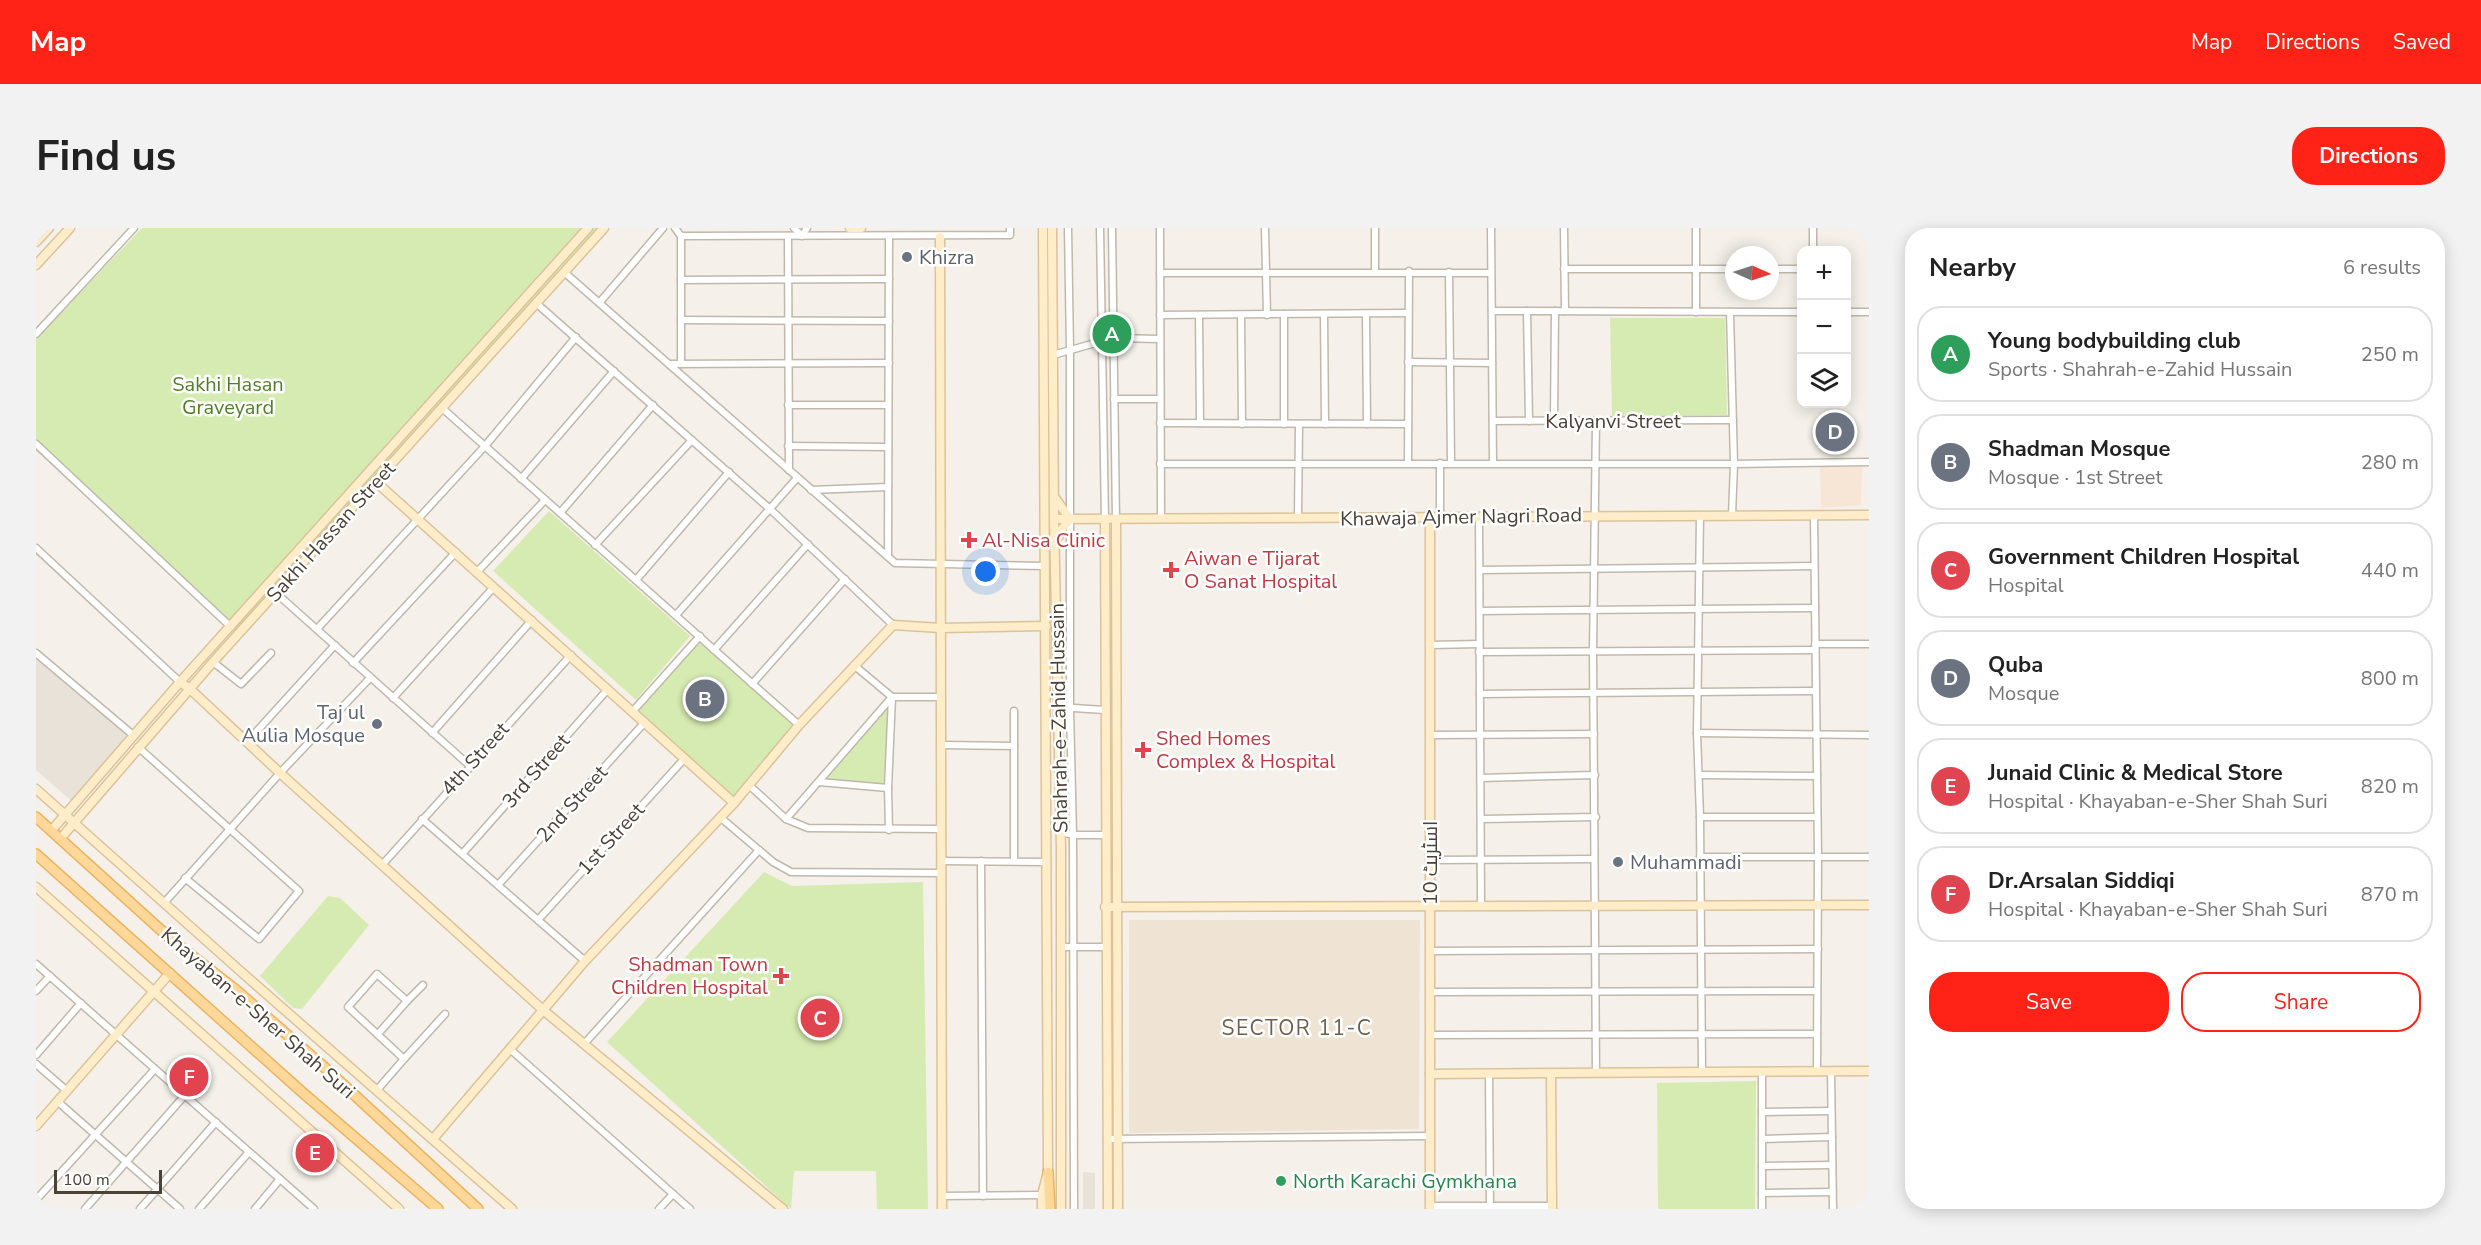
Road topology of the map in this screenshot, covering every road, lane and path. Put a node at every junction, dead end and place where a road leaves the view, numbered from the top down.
1 (49, 228) edge
2 (70, 228) edge
3 (120, 228) edge
4 (134, 228) edge
5 (588, 228) edge
6 (604, 228) edge
7 (663, 228) edge
8 (675, 228) edge
9 (734, 228) edge
10 (794, 228) edge
11 (807, 228) edge
12 (850, 228) edge
13 (861, 228) edge
14 (1010, 228) edge
15 (1043, 228) edge
16 (1052, 228) edge
17 (1068, 228) edge
18 (1100, 228) edge
19 (1112, 228) edge
20 (1160, 228) edge
21 (1265, 228) edge
22 (1375, 228) edge
23 (1491, 228) edge
24 (1564, 228) edge
25 (1696, 228) edge
26 (1813, 228) edge
27 (127, 236) junction
28 (681, 236) junction
29 (742, 236) junction
30 (788, 236) junction
31 (802, 236) junction
32 (889, 237) junction
33 (940, 237) junction
34 (36, 242) edge
35 (1813, 246) edge
36 (36, 265) edge
37 (1564, 269) junction
38 (1696, 269) junction
39 (1725, 269) edge
40 (1779, 269) edge
41 (1797, 269) edge
42 (1266, 271) junction
43 (1375, 271) junction
44 (564, 272) junction
45 (1409, 272) junction
46 (1449, 272) junction
47 (1160, 273) junction
48 (1490, 273) junction
49 (681, 279) junction
50 (788, 279) junction
51 (889, 279) junction
52 (600, 302) junction
53 (536, 303) junction
54 (1492, 311) junction
55 (1527, 311) junction
56 (1555, 311) junction
57 (1565, 311) junction
58 (1696, 312) junction
59 (1730, 312) junction
60 (1797, 312) edge
61 (1851, 312) edge
62 (1869, 312) edge
63 (1284, 314) junction
64 (1324, 314) junction
65 (1366, 314) junction
66 (1408, 314) junction
67 (1160, 315) junction
68 (1199, 315) junction
69 (1241, 315) junction
70 (1267, 315) junction
71 (681, 320) junction
72 (788, 320) junction
73 (889, 321) junction
74 (36, 334) edge
75 (576, 337) junction
76 (1113, 339) junction
77 (1160, 339) junction
78 (1102, 342) junction
79 (1070, 351) junction
80 (1053, 355) junction
81 (1408, 362) junction
82 (1451, 362) junction
83 (787, 363) junction
84 (889, 363) junction
85 (1492, 363) junction
86 (669, 364) junction
87 (681, 364) junction
88 (614, 371) junction
89 (1114, 399) junction
90 (1160, 399) junction
91 (653, 405) junction
92 (788, 405) junction
93 (888, 405) junction
94 (442, 408) junction
95 (1733, 420) junction
96 (1493, 421) junction
97 (1529, 421) junction
98 (1554, 421) junction
99 (1596, 421) junction
100 (1160, 423) junction
101 (1200, 423) junction
102 (1242, 424) junction
103 (1284, 424) junction
104 (1299, 424) junction
105 (1325, 424) junction
106 (1367, 424) junction
107 (1408, 424) junction
108 (692, 440) junction
109 (36, 444) edge
110 (485, 446) junction
111 (788, 446) junction
112 (888, 447) junction
113 (1869, 462) edge
114 (1299, 463) junction
115 (1408, 463) junction
116 (1440, 463) junction
117 (1451, 463) junction
118 (1493, 463) junction
119 (1595, 463) junction
120 (1160, 464) junction
121 (1734, 464) junction
122 (789, 470) junction
123 (729, 472) junction
124 (797, 478) junction
125 (521, 479) junction
126 (1045, 480) junction
127 (376, 482) junction
128 (888, 488) junction
129 (811, 489) junction
130 (1053, 495) junction
131 (544, 500) junction
132 (770, 509) junction
133 (560, 513) junction
134 (1732, 515) junction
135 (1814, 515) junction
136 (1869, 515) edge
137 (1479, 516) junction
138 (1593, 516) junction
139 (1700, 516) junction
140 (1440, 517) junction
141 (1298, 518) junction
142 (1430, 518) junction
143 (419, 519) junction
144 (1054, 519) junction
145 (1070, 519) junction
146 (1161, 519) junction
147 (1105, 520) junction
148 (1116, 520) junction
149 (595, 544) junction
150 (808, 544) junction
151 (1054, 546) junction
152 (39, 551) edge
153 (456, 552) junction
154 (888, 556) junction
155 (36, 560) edge
156 (941, 565) junction
157 (1045, 566) junction
158 (1814, 566) junction
159 (1700, 568) junction
160 (1594, 569) junction
161 (1480, 570) junction
162 (477, 572) junction
163 (845, 579) junction
164 (1046, 579) junction
165 (636, 580) junction
166 (494, 587) junction
167 (276, 593) junction
168 (1815, 608) junction
169 (1700, 610) junction
170 (1480, 611) junction
171 (1594, 611) junction
172 (676, 615) junction
173 (532, 620) junction
174 (893, 625) junction
175 (1046, 626) junction
176 (231, 627) junction
177 (941, 628) junction
178 (317, 629) junction
179 (700, 636) junction
180 (1479, 644) junction
181 (1869, 644) edge
182 (335, 645) junction
183 (1430, 645) junction
184 (1815, 647) junction
185 (714, 650) junction
186 (1699, 651) junction
187 (1479, 652) junction
188 (36, 653) edge
189 (271, 653) dead end
190 (1593, 653) junction
191 (570, 654) junction
192 (213, 662) junction
193 (353, 663) junction
194 (855, 666) junction
195 (370, 678) junction
196 (180, 682) junction
197 (752, 684) junction
198 (190, 689) junction
199 (608, 689) junction
200 (1814, 691) junction
201 (1594, 693) junction
202 (1698, 693) junction
203 (1480, 694) junction
204 (892, 697) junction
205 (941, 697) junction
206 (393, 698) junction
207 (1059, 707) junction
208 (1070, 708) junction
209 (1104, 710) junction
210 (633, 711) junction
211 (1014, 711) dead end
212 (645, 722) junction
213 (800, 725) junction
214 (432, 733) junction
215 (1698, 733) junction
216 (1594, 734) junction
217 (134, 735) junction
218 (1430, 735) junction
219 (1481, 735) junction
220 (1815, 735) junction
221 (1869, 735) edge
222 (247, 742) junction
223 (941, 745) junction
224 (1014, 746) junction
225 (138, 747) junction
226 (685, 758) junction
227 (469, 765) junction
228 (280, 773) junction
229 (1700, 775) junction
230 (1594, 776) junction
231 (1816, 776) junction
232 (1481, 778) junction
233 (819, 782) junction
234 (749, 785) junction
235 (888, 788) junction
236 (36, 789) edge
237 (734, 803) junction
238 (65, 815) junction
239 (36, 817) edge
240 (1596, 817) junction
241 (1700, 817) junction
242 (1817, 817) junction
243 (720, 818) junction
244 (422, 819) junction
245 (786, 819) junction
246 (1480, 819) junction
247 (73, 823) junction
248 (229, 829) junction
249 (941, 829) junction
250 (889, 830) junction
251 (51, 831) junction
252 (1061, 832) junction
253 (1073, 835) junction
254 (1106, 835) junction
255 (61, 838) junction
256 (1046, 849) junction
257 (759, 850) junction
258 (1061, 850) junction
259 (463, 853) junction
260 (36, 854) edge
261 (1700, 856) junction
262 (1818, 857) junction
263 (1869, 857) edge
264 (1594, 859) junction
265 (1014, 860) junction
266 (1430, 860) junction
267 (1481, 860) junction
268 (941, 861) junction
269 (981, 861) junction
270 (1046, 862) junction
271 (382, 865) junction
272 (941, 873) junction
273 (185, 878) junction
274 (498, 885) junction
275 (36, 887) edge
276 (164, 903) junction
277 (1594, 905) junction
278 (1700, 905) junction
279 (1818, 905) junction
280 (1869, 905) edge
281 (1430, 906) junction
282 (1481, 906) junction
283 (1105, 907) junction
284 (1117, 907) junction
285 (538, 920) junction
286 (1061, 946) junction
287 (1073, 946) junction
288 (1105, 947) junction
289 (1818, 949) junction
290 (1595, 950) junction
291 (1701, 950) junction
292 (1430, 951) junction
293 (585, 961) junction
294 (36, 964) edge
295 (170, 973) junction
296 (50, 976) junction
297 (423, 985) dead end
298 (154, 990) junction
299 (36, 991) edge
300 (1595, 991) junction
301 (1430, 992) junction
302 (1701, 992) junction
303 (1817, 992) junction
304 (407, 1001) junction
305 (81, 1003) junction
306 (543, 1010) junction
307 (445, 1014) dead end
308 (1701, 1033) junction
309 (115, 1034) junction
310 (378, 1034) junction
311 (1596, 1034) junction
312 (1817, 1034) junction
313 (1430, 1035) junction
314 (584, 1044) junction
315 (510, 1049) junction
316 (36, 1055) edge
317 (405, 1059) junction
318 (36, 1064) edge
319 (155, 1069) junction
320 (1762, 1071) junction
321 (1817, 1071) junction
322 (1831, 1071) junction
323 (1869, 1071) edge
324 (1702, 1072) junction
325 (1596, 1073) junction
326 (1430, 1074) junction
327 (1489, 1074) junction
328 (1551, 1074) junction
329 (66, 1090) junction
330 (377, 1090) junction
331 (185, 1095) junction
332 (57, 1101) junction
333 (1831, 1111) junction
334 (1762, 1112) junction
335 (216, 1122) junction
336 (36, 1126) edge
337 (95, 1134) junction
338 (1430, 1136) junction
339 (1832, 1137) junction
340 (1762, 1138) junction
341 (433, 1139) junction
342 (1107, 1139) junction
343 (1118, 1139) junction
344 (249, 1152) junction
345 (126, 1162) junction
346 (1832, 1165) junction
347 (1762, 1166) junction
348 (1048, 1172) junction
349 (280, 1179) junction
350 (158, 1189) junction
351 (1832, 1191) junction
352 (1762, 1193) junction
353 (673, 1194) junction
354 (1042, 1195) junction
355 (942, 1196) junction
356 (983, 1196) junction
357 (36, 1200) edge
358 (1431, 1207) edge
359 (1552, 1207) edge
360 (1490, 1208) edge
361 (85, 1209) edge
362 (140, 1209) edge
363 (180, 1209) edge
364 (199, 1209) edge
365 (255, 1209) edge
366 (314, 1209) edge
367 (399, 1209) edge
368 (438, 1209) edge
369 (478, 1209) edge
370 (512, 1209) edge
371 (659, 1209) edge
372 (690, 1209) edge
373 (783, 1209) edge
374 (942, 1209) edge
375 (1041, 1209) edge
376 (1050, 1209) edge
377 (1061, 1209) edge
378 (1074, 1209) edge
379 (1108, 1209) edge
380 (1118, 1209) edge
381 (1762, 1209) edge
382 (1833, 1209) edge

1 - 34 street
2 - 36 street
3 - 27 street
4 - 27 street
5 - 176 street, Sakhi Hassan Street
6 - 44 street, Sakhi Hassan Street
7 - 52 street
8 - 28 street
9 - 29 street
10 - 31 street
11 - 31 street
12 - 13 street
14 - 33 street
15 - 126 street, Shahrah-e-Zahid Hussain
16 - 80 street, Shahrah-e-Zahid Hussain
17 - 79 street
18 - 78 street
19 - 76 street
20 - 47 street
21 - 42 street
22 - 43 street
23 - 48 street
24 - 37 street
25 - 38 street
26 - 35 street
27 - 74 street
28 - 29 street
28 - 49 street
29 - 30 street
30 - 31 street
30 - 50 street
31 - 32 street
32 - 33 street
32 - 51 street
33 - 156 street
37 - 38 street
37 - 57 street
38 - 39 street
38 - 58 street
40 - 41 street
42 - 43 street
42 - 47 street
42 - 70 street
43 - 45 street
44 - 52 street
44 - 53 street, Sakhi Hassan Street
45 - 46 street
45 - 66 street
46 - 48 street
46 - 82 street
47 - 67 street
48 - 54 street
49 - 50 street
49 - 71 street
50 - 51 street
50 - 72 street
51 - 73 street
52 - 86 street
53 - 75 street
53 - 94 street, Sakhi Hassan Street
54 - 55 street
54 - 85 street
55 - 56 street
55 - 97 street
56 - 57 street
56 - 98 street
57 - 58 street
58 - 59 street
59 - 60 street
59 - 95 street
61 - 62 street
63 - 64 street
63 - 70 street
63 - 103 street
64 - 65 street
64 - 105 street
65 - 66 street
65 - 106 street
66 - 81 street
67 - 68 street
67 - 77 street
68 - 69 street
68 - 101 street
69 - 70 street
69 - 102 street
71 - 72 street
71 - 87 street
72 - 73 street
72 - 83 street
73 - 84 street
75 - 88 street
75 - 110 street
76 - 77 street
76 - 78 street
76 - 89 street
77 - 90 street
78 - 79 street
78 - 147 street
79 - 80 street
79 - 145 street
80 - 130 street, Shahrah-e-Zahid Hussain
81 - 82 street
81 - 107 street
82 - 85 street
82 - 117 street
83 - 84 street
83 - 87 street
83 - 92 street
84 - 93 street
85 - 96 street
86 - 87 street
86 - 122 street
88 - 91 street
88 - 125 street
89 - 90 street
89 - 148 street
90 - 100 street
91 - 108 street
91 - 133 street
92 - 93 street
92 - 111 street
93 - 112 street
94 - 110 street
94 - 127 street, Sakhi Hassan Street
95 - 99 street, Kalyanvi Street
95 - 121 street
96 - 97 street, Kalyanvi Street
96 - 118 street
97 - 98 street, Kalyanvi Street
98 - 99 street, Kalyanvi Street
99 - 119 street
100 - 101 street
100 - 120 street
101 - 102 street
102 - 103 street
103 - 104 street
104 - 105 street
104 - 114 street
105 - 106 street
106 - 107 street
107 - 115 street
108 - 123 street
108 - 149 street
109 - 176 street
110 - 125 street
110 - 143 street
111 - 112 street
111 - 122 street
112 - 128 street
113 - 121 street
114 - 115 street
114 - 120 street
114 - 141 street
115 - 116 street
116 - 117 street
116 - 140 street
117 - 118 street
118 - 119 street
119 - 121 street
119 - 138 street
120 - 146 street
121 - 134 street
122 - 124 street
123 - 132 street
123 - 165 street
124 - 129 street
124 - 132 street
125 - 131 street
126 - 130 street
126 - 157 street, Shahrah-e-Zahid Hussain
127 - 143 street
127 - 167 street, Sakhi Hassan Street
128 - 129 street
128 - 154 street
129 - 154 street
130 - 144 street, Shahrah-e-Zahid Hussain
130 - 145 street
131 - 133 street
131 - 162 street
132 - 150 street
132 - 172 street
133 - 149 street
134 - 135 street, Khawaja Ajmer Nagri Road
134 - 139 street, Khawaja Ajmer Nagri Road
135 - 136 street, Khawaja Ajmer Nagri Road
135 - 158 street
137 - 138 street, Khawaja Ajmer Nagri Road
137 - 140 street, Khawaja Ajmer Nagri Road
137 - 161 street
138 - 139 street, Khawaja Ajmer Nagri Road
138 - 160 street
139 - 159 street
140 - 142 street, Khawaja Ajmer Nagri Road
141 - 142 street, Khawaja Ajmer Nagri Road
141 - 146 street, Khawaja Ajmer Nagri Road
142 - 183 street, اسٹریٹ 10
143 - 153 street
143 - 178 street
144 - 145 street, Khawaja Ajmer Nagri Road
144 - 151 street, Shahrah-e-Zahid Hussain
145 - 147 street, Khawaja Ajmer Nagri Road
145 - 151 street
145 - 208 street
146 - 148 street, Khawaja Ajmer Nagri Road
147 - 148 street, Khawaja Ajmer Nagri Road
147 - 209 street
148 - 284 street
149 - 165 street
150 - 163 street
150 - 185 street
151 - 164 street
151 - 207 street, Shahrah-e-Zahid Hussain
152 - 155 street
152 - 196 street
153 - 162 street
153 - 193 street
154 - 156 street
156 - 157 street
156 - 177 street
157 - 164 street, Shahrah-e-Zahid Hussain
158 - 159 street
158 - 168 street
159 - 160 street
159 - 169 street
160 - 161 street
160 - 171 street
161 - 170 street
162 - 166 street
163 - 174 street
163 - 197 street
164 - 175 street, Shahrah-e-Zahid Hussain
165 - 172 street
166 - 173 street
166 - 206 street
167 - 178 street
167 - 192 street, Sakhi Hassan Street
168 - 169 street
168 - 184 street
169 - 171 street
169 - 186 street
170 - 171 street
170 - 180 street
171 - 190 street
172 - 179 street
173 - 191 street
173 - 214 street
174 - 177 street
174 - 194 street
175 - 177 street
175 - 256 street, Shahrah-e-Zahid Hussain
176 - 196 street, Sakhi Hassan Street
177 - 205 street
178 - 182 street
179 - 185 street
179 - 210 street
180 - 183 street
180 - 187 street
181 - 184 street
182 - 193 street
182 - 222 street
183 - 218 street, اسٹریٹ 10
184 - 186 street
184 - 200 street
185 - 197 street
186 - 190 street
186 - 202 street
187 - 190 street
187 - 203 street
188 - 217 street
189 - 192 street
190 - 201 street
191 - 199 street
191 - 227 street, 4th Street
192 - 198 street, Sakhi Hassan Street
193 - 195 street
194 - 204 street
194 - 213 street
195 - 206 street
195 - 228 street
196 - 198 street
196 - 217 street, Sakhi Hassan Street
197 - 213 street
198 - 222 street
198 - 225 street, Sakhi Hassan Street
199 - 210 street
199 - 259 street, 3rd Street
200 - 202 street
200 - 220 street
201 - 202 street
201 - 203 street
201 - 216 street
202 - 215 street
203 - 219 street
204 - 205 street
204 - 233 street
204 - 235 street
205 - 223 street
206 - 214 street
207 - 208 street
207 - 252 street, Shahrah-e-Zahid Hussain
208 - 209 street
208 - 253 street
209 - 254 street
210 - 212 street
211 - 224 street
212 - 226 street
212 - 274 street, 2nd Street
213 - 234 street
214 - 227 street
215 - 220 street
215 - 229 street
216 - 219 street
216 - 230 street
217 - 238 street, Sakhi Hassan Street
218 - 219 street
218 - 266 street, اسٹریٹ 10
219 - 232 street
220 - 221 street
220 - 231 street
222 - 228 street
223 - 224 street
223 - 249 street
224 - 265 street
225 - 247 street, Sakhi Hassan Street
225 - 248 street
226 - 237 street
226 - 285 street, 1st Street
227 - 244 street, 4th Street
228 - 248 street
228 - 271 street
229 - 231 street
229 - 241 street
230 - 232 street
230 - 240 street
231 - 242 street
232 - 246 street
233 - 235 street
233 - 245 street
234 - 237 street
234 - 245 street
235 - 250 street
236 - 238 street
237 - 243 street
238 - 247 street
238 - 251 street, Sakhi Hassan Street
239 - 251 main road, Khayaban-e-Sher Shah Suri
240 - 246 street
240 - 264 street
241 - 242 street
241 - 261 street
242 - 262 street
243 - 257 street
243 - 293 street
244 - 259 street
244 - 271 street, 4th Street
245 - 250 street
246 - 267 street
247 - 255 street, Sakhi Hassan Street
247 - 276 street
248 - 273 street
248 - 273 street
249 - 250 street
249 - 268 street
251 - 255 main road, Khayaban-e-Sher Shah Suri
252 - 253 street
252 - 258 street, Shahrah-e-Zahid Hussain
253 - 254 street
253 - 287 street
254 - 283 street
255 - 369 main road, Khayaban-e-Sher Shah Suri
256 - 258 street
256 - 270 street, Shahrah-e-Zahid Hussain
257 - 272 street
257 - 314 street
258 - 286 street, Shahrah-e-Zahid Hussain
259 - 274 street
260 - 295 main road, Khayaban-e-Sher Shah Suri
261 - 262 street
261 - 278 street
262 - 263 street
262 - 279 street
264 - 267 street
264 - 277 street
265 - 269 street
265 - 270 street
266 - 267 street
266 - 281 street, اسٹریٹ 10
267 - 282 street
268 - 269 street
268 - 272 street
269 - 356 street
270 - 348 street, Shahrah-e-Zahid Hussain
271 - 306 street
272 - 355 street
273 - 276 street
274 - 285 street
275 - 298 street
276 - 330 street
277 - 278 street
277 - 282 street
277 - 290 street
278 - 279 street
278 - 291 street
279 - 280 street
279 - 289 street
281 - 282 street
281 - 284 street
281 - 292 street, اسٹریٹ 10
283 - 284 street
283 - 288 street
284 - 343 street
285 - 293 street
286 - 287 street
286 - 377 street, Shahrah-e-Zahid Hussain
287 - 288 street
287 - 378 street
288 - 342 street
289 - 291 street
289 - 303 street
290 - 291 street
290 - 292 street
290 - 300 street
291 - 302 street
292 - 301 street, اسٹریٹ 10
293 - 306 street
294 - 296 street
295 - 298 street
295 - 368 main road, Khayaban-e-Sher Shah Suri
296 - 299 street
296 - 305 street
297 - 304 street
298 - 309 street
298 - 367 street
300 - 301 street
300 - 302 street
300 - 311 street
301 - 313 street, اسٹریٹ 10
302 - 303 street
302 - 308 street
303 - 312 street
304 - 310 street
304 - 310 street
305 - 309 street
305 - 316 street
306 - 314 street
306 - 315 street
307 - 317 street
308 - 311 street
308 - 312 street
308 - 324 street
309 - 319 street
309 - 329 street
310 - 317 street
311 - 313 street
311 - 325 street
312 - 321 street
313 - 326 street, اسٹریٹ 10
314 - 373 street
315 - 341 street
315 - 353 street
317 - 330 street
318 - 329 street
319 - 331 street
319 - 337 street
320 - 321 street
320 - 324 street
320 - 334 street
321 - 322 street
322 - 323 street
322 - 333 street
324 - 325 street
325 - 328 street
326 - 327 street
326 - 338 street, اسٹریٹ 10
327 - 328 street
327 - 360 street
328 - 359 street
329 - 332 street
330 - 341 street
331 - 335 street
331 - 345 street
332 - 336 street
332 - 337 street
333 - 334 street
333 - 339 street
334 - 340 street
335 - 344 street
335 - 350 street
337 - 345 street
337 - 357 street
338 - 343 street
338 - 358 street, اسٹریٹ 10
339 - 340 street
339 - 346 street
340 - 347 street
341 - 370 street
342 - 343 street
342 - 379 street
343 - 380 street
344 - 349 street
344 - 364 street
345 - 350 street
345 - 361 street
346 - 347 street
346 - 351 street
347 - 352 street
348 - 354 street, Shahrah-e-Zahid Hussain
348 - 376 main road
349 - 365 street
349 - 366 street
350 - 362 street
350 - 363 street
351 - 352 street
351 - 382 street
352 - 381 street
353 - 371 street
353 - 372 street
354 - 356 street
354 - 375 street, Shahrah-e-Zahid Hussain
355 - 356 street
355 - 374 street
358 - 360 street
359 - 360 street

